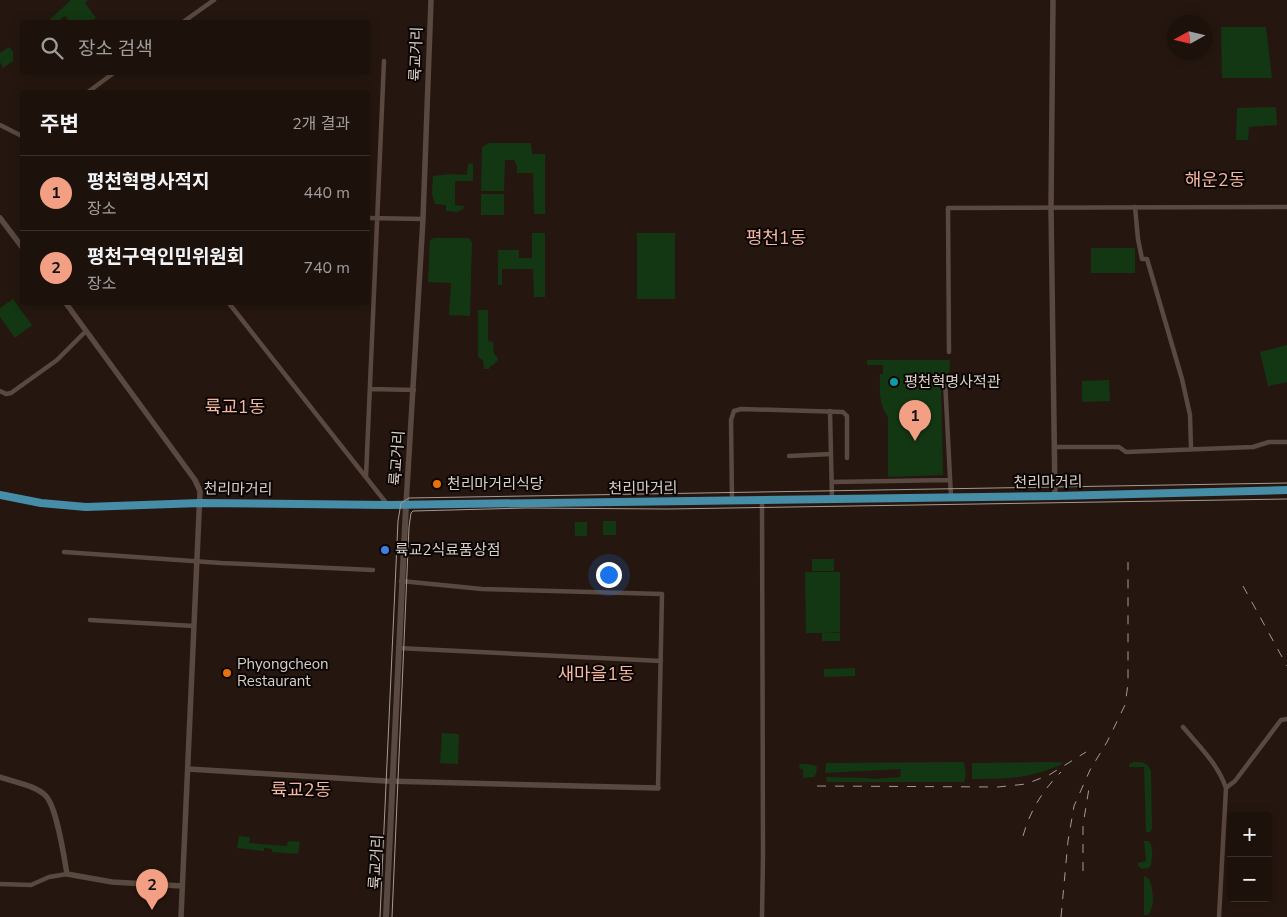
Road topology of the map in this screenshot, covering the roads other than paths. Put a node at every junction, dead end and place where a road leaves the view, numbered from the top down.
1 (214, 0) edge
2 (431, 0) edge
3 (1053, 0) edge
4 (186, 20) edge
5 (384, 61) dead end
6 (111, 75) edge
7 (91, 90) edge
8 (0, 125) edge
9 (20, 135) edge
10 (1136, 207) junction
11 (1287, 207) edge
12 (1051, 208) junction
13 (0, 218) edge
14 (370, 218) edge
15 (377, 218) junction
16 (423, 219) junction
17 (20, 244) edge
18 (67, 305) edge
19 (230, 305) edge
20 (86, 331) junction
21 (950, 352) dead end
22 (912, 380) dead end
23 (370, 389) junction
24 (414, 390) junction
25 (0, 391) edge
26 (830, 411) junction
27 (1287, 442) edge
28 (1054, 446) junction
29 (1191, 449) junction
30 (831, 454) junction
31 (789, 456) dead end
32 (847, 458) dead end
33 (366, 477) junction
34 (950, 480) junction
35 (832, 482) junction
36 (1287, 490) edge
37 (0, 495) edge
38 (1055, 496) junction
39 (951, 497) junction
40 (832, 499) junction
41 (732, 500) junction
42 (762, 500) junction
43 (200, 502) junction
44 (388, 505) junction
45 (406, 505) junction
46 (64, 552) dead end
47 (198, 560) junction
48 (373, 570) dead end
49 (401, 582) junction
50 (90, 620) dead end
51 (194, 626) junction
52 (398, 648) junction
53 (661, 661) junction
54 (1287, 719) edge
55 (1183, 727) dead end
56 (188, 769) junction
57 (0, 777) edge
58 (392, 781) junction
59 (658, 788) joint
60 (1226, 788) junction
61 (67, 874) junction
62 (0, 884) edge
63 (182, 886) junction
64 (181, 917) edge
65 (386, 917) edge
66 (762, 917) edge
67 (1219, 917) edge

1 - 4 street
2 - 16 street, 륙교거리
3 - 12 street
5 - 15 street
6 - 7 street
8 - 9 street
10 - 11 street
10 - 12 street
10 - 29 street
12 - 21 street
12 - 28 street
13 - 17 street
14 - 15 street
15 - 16 street
15 - 23 street
16 - 24 street, 륙교거리
18 - 20 street
19 - 33 street
20 - 25 street
20 - 43 street
22 - 34 street
23 - 24 street
23 - 33 street
24 - 45 street, 륙교거리
26 - 30 street
26 - 32 street
26 - 41 street
27 - 29 street
28 - 29 street
28 - 38 street
30 - 31 street
30 - 35 street
33 - 44 street
34 - 35 street
34 - 39 street
35 - 40 street
36 - 38 highway, 천리마거리
37 - 43 highway, 천리마거리
38 - 39 highway, 천리마거리
39 - 40 highway, 천리마거리
40 - 42 highway, 천리마거리
41 - 42 highway, 천리마거리
41 - 45 highway, 천리마거리
42 - 66 street
43 - 44 highway, 천리마거리
43 - 47 street
44 - 45 highway, 천리마거리
45 - 49 main road, 륙교거리
46 - 47 street
47 - 48 street
47 - 51 street
49 - 52 main road, 륙교거리
49 - 53 street
50 - 51 street
51 - 56 street
52 - 53 street
52 - 58 main road, 륙교거리
53 - 59 street
54 - 60 street
55 - 60 street
56 - 58 street
56 - 63 street
57 - 61 street
58 - 59 street
58 - 65 main road, 륙교거리
60 - 67 street
61 - 62 street
61 - 63 street
63 - 64 street

